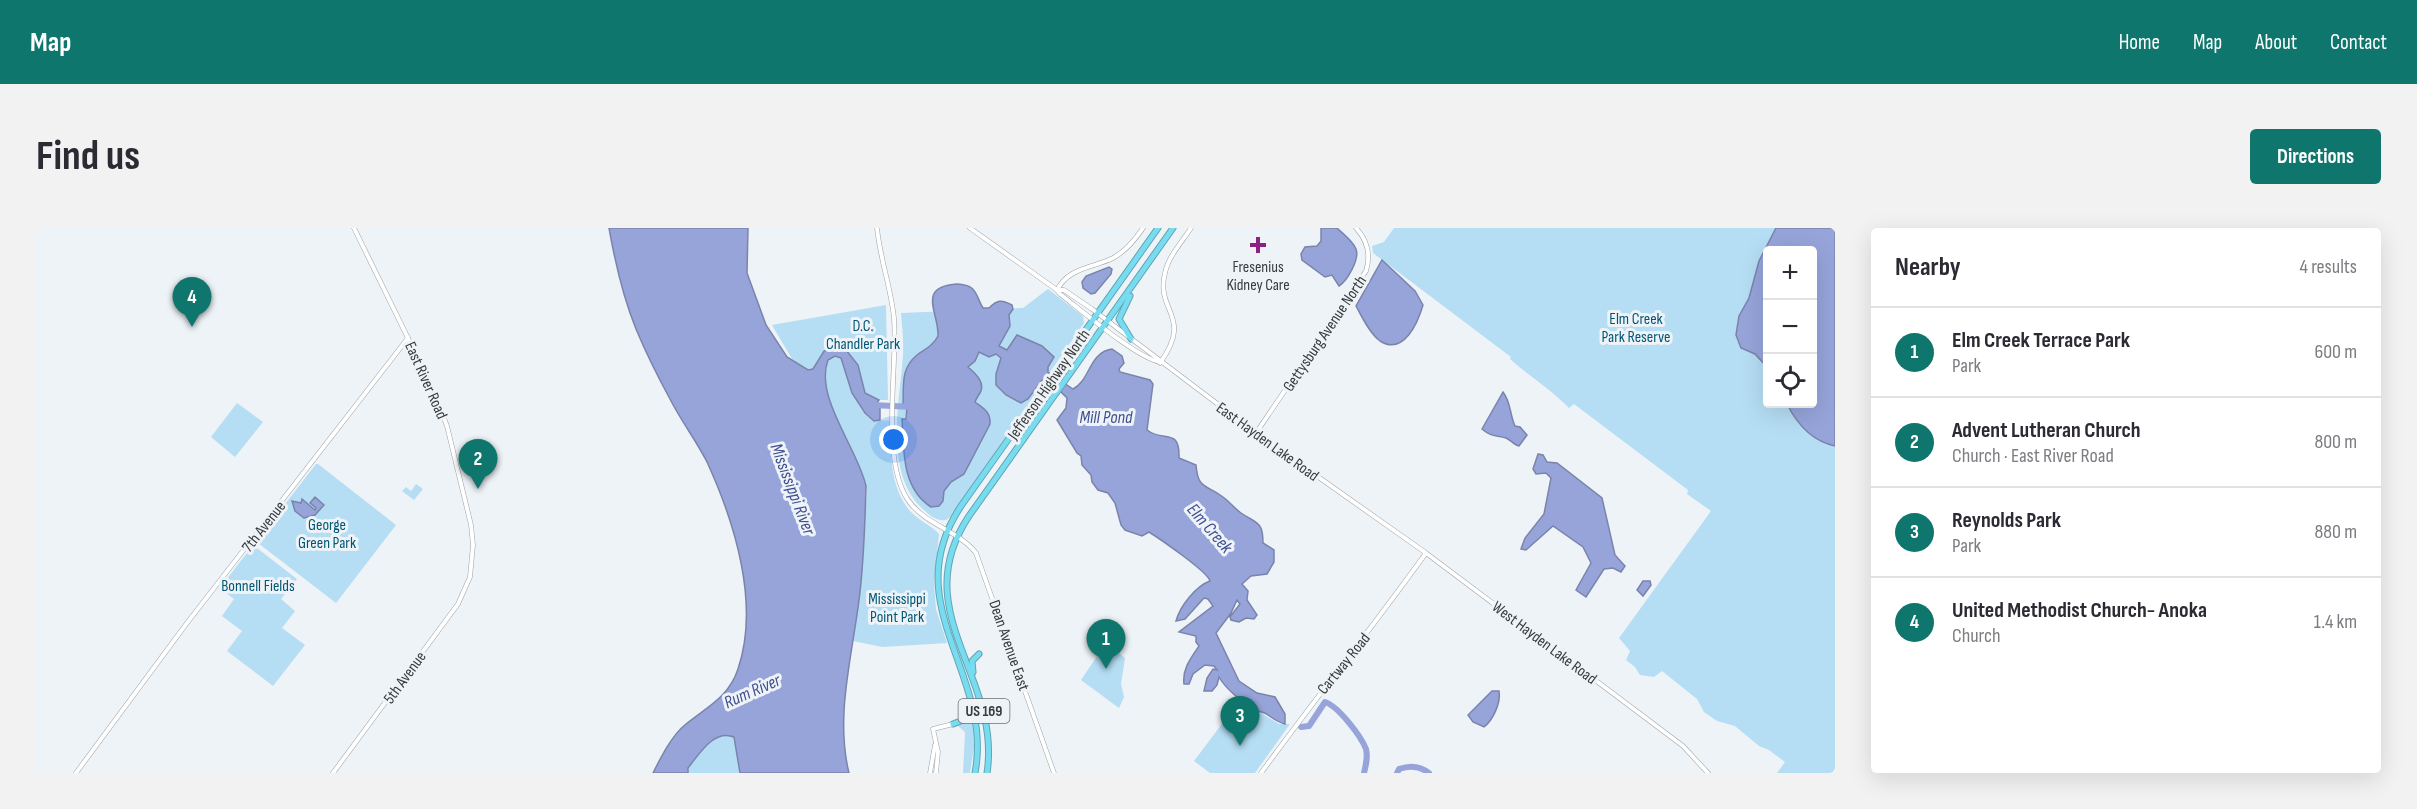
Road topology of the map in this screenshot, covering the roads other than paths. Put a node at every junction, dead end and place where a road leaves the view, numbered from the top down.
1 (354, 228) edge
2 (877, 228) edge
3 (970, 228) edge
4 (1143, 228) edge
5 (1158, 228) edge
6 (1173, 228) edge
7 (1191, 228) edge
8 (1356, 228) edge
9 (1143, 272) junction
10 (1057, 290) junction
11 (1100, 320) junction
12 (408, 337) junction
13 (1131, 339) junction
14 (1160, 363) junction
15 (1256, 434) junction
16 (1376, 518) joint
17 (947, 531) junction
18 (957, 537) junction
19 (1426, 553) junction
20 (470, 577) joint
21 (979, 654) dead end
22 (961, 669) junction
23 (983, 708) junction
24 (953, 724) joint
25 (935, 741) junction
26 (76, 773) edge
27 (333, 773) edge
28 (930, 773) edge
29 (936, 773) edge
30 (975, 773) edge
31 (987, 773) edge
32 (1054, 773) edge
33 (1261, 773) edge
34 (1708, 773) edge

1 - 12 street, East River Road
2 - 17 street, Dean Avenue East
3 - 10 street, East Hayden Lake Road
4 - 10 street
5 - 11 highway, Jefferson Highway North / US 169
6 - 9 highway, Jefferson Highway North / US 169
7 - 14 street
8 - 15 street, Gettysburg Avenue North
9 - 11 highway, Jefferson Highway North / US 169
9 - 13 highway
10 - 11 street, East Hayden Lake Road
11 - 13 street, East Hayden Lake Road
11 - 14 street, East Hayden Lake Road
11 - 17 highway, Jefferson Highway North / US 169
11 - 18 highway, Jefferson Highway North / US 169
12 - 20 street, East River Road
12 - 26 street, 7th Avenue
13 - 14 street, East Hayden Lake Road
14 - 15 street, East Hayden Lake Road
15 - 16 street, East Hayden Lake Road
16 - 19 street, West Hayden Lake Road
17 - 18 street, Dean Avenue East
17 - 22 highway, Jefferson Highway North / US 169
18 - 23 highway, US 169
18 - 32 street, Dean Avenue East
19 - 33 street, Cartway Road
19 - 34 street, West Hayden Lake Road
20 - 27 street, 5th Avenue
21 - 23 highway
22 - 24 highway
22 - 30 highway, US 169
23 - 31 highway, US 169
24 - 25 street
25 - 28 street
25 - 29 street

